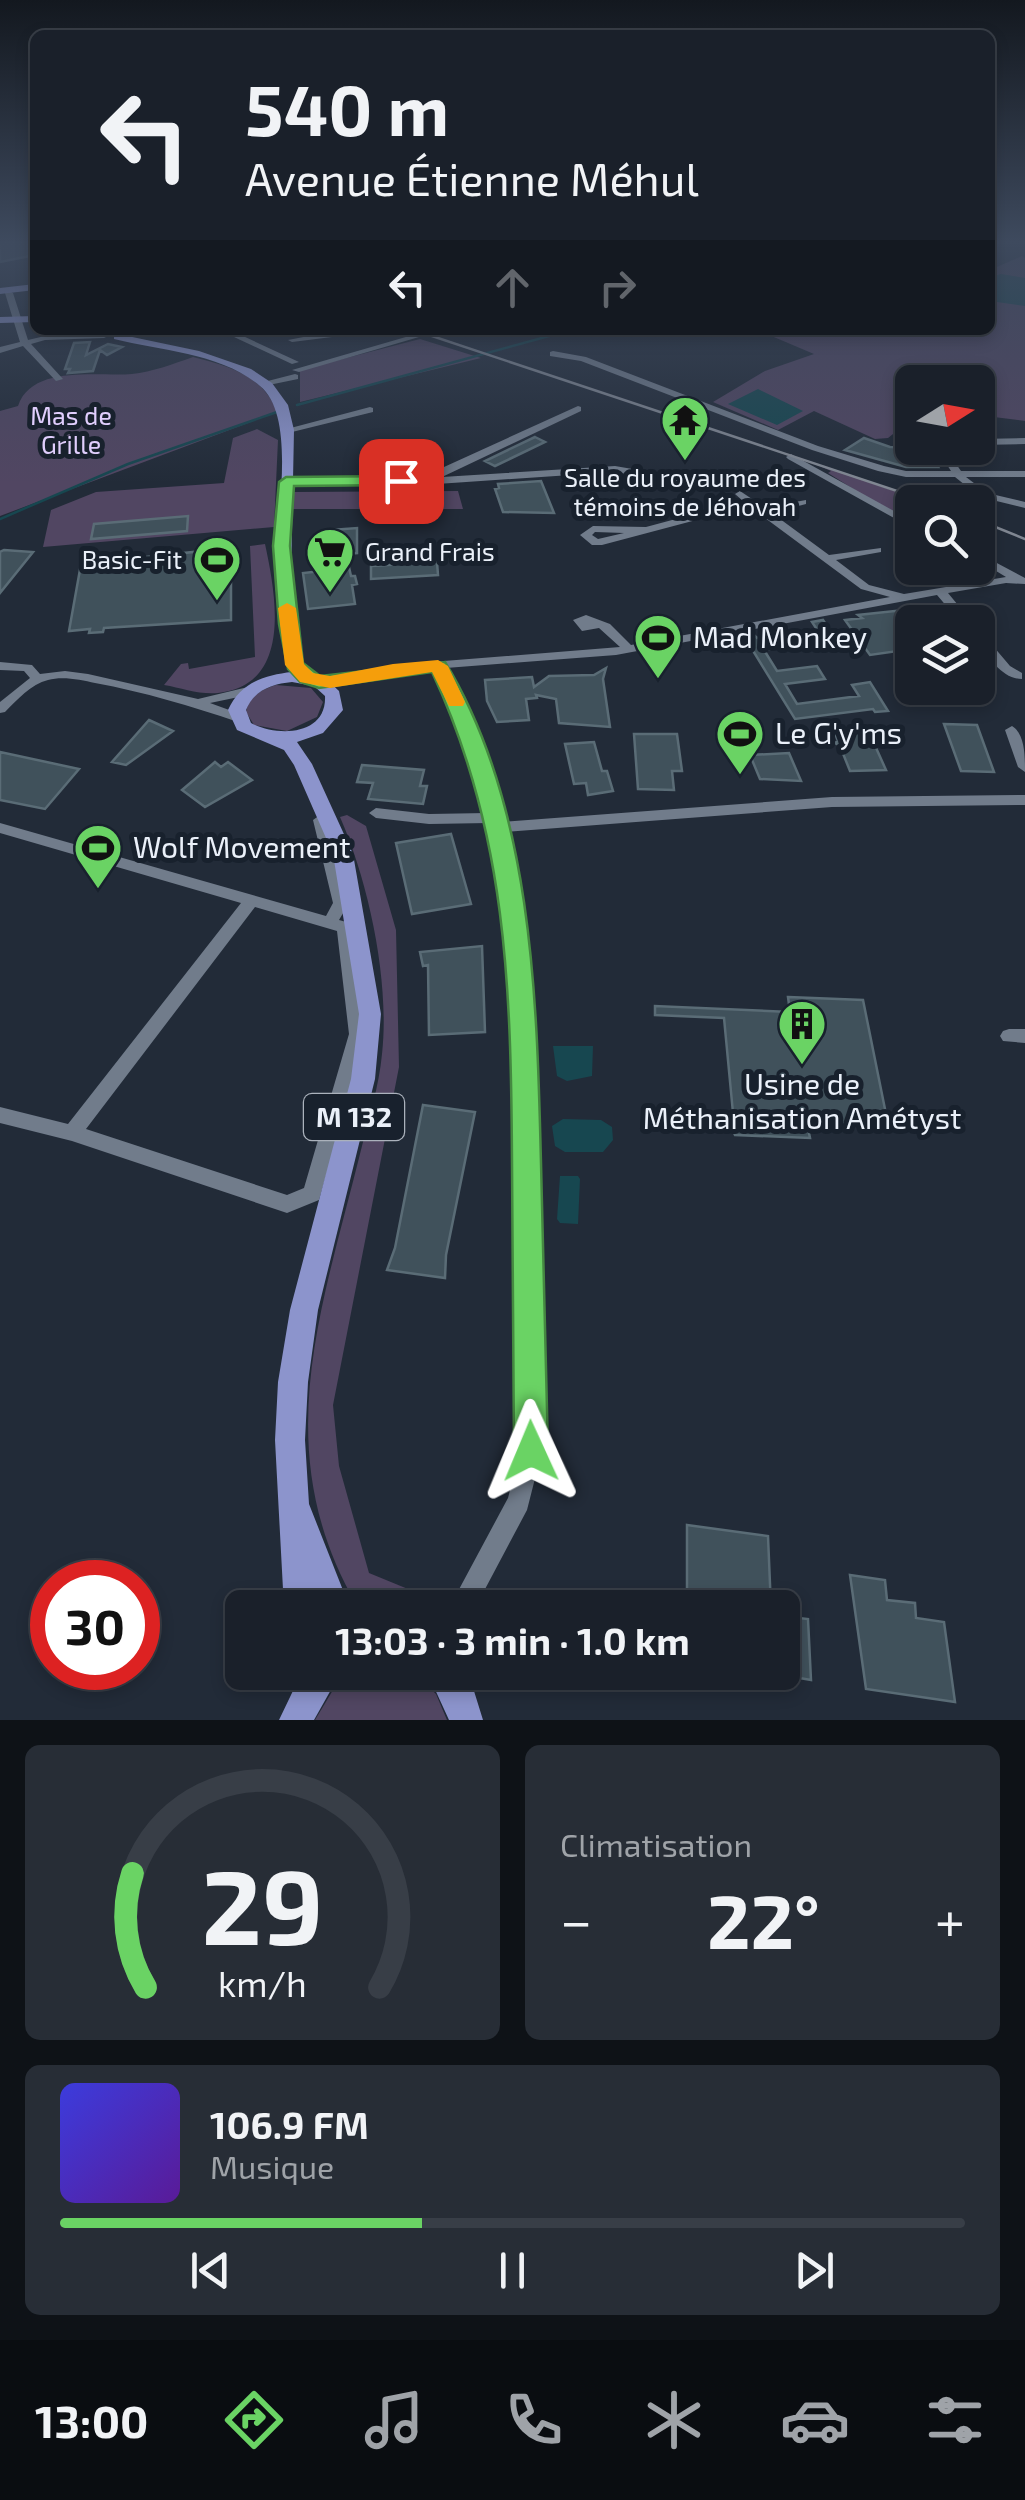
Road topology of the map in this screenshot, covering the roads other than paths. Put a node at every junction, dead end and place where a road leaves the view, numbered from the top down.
1 (16, 323) edge
2 (90, 335) edge
3 (111, 335) edge
4 (136, 335) edge
5 (232, 335) edge
6 (292, 335) edge
7 (420, 335) edge
8 (24, 342) junction
9 (0, 350) edge
10 (553, 354) dead end
11 (295, 369) junction
12 (59, 379) dead end
13 (264, 383) junction
14 (276, 394) junction
15 (578, 409) dead end
16 (370, 410) dead end
17 (288, 423) junction
18 (1025, 441) edge
19 (995, 442) edge
20 (791, 457) dead end
21 (950, 465) edge
22 (956, 474) junction
23 (1025, 474) edge
24 (437, 481) junction
25 (286, 482) junction
26 (714, 486) dead end
27 (740, 494) dead end
28 (751, 502) junction
29 (802, 502) dead end
30 (1025, 505) edge
31 (769, 516) junction
32 (895, 516) edge
33 (646, 530) dead end
34 (877, 550) dead end
35 (825, 559) junction
36 (995, 565) edge
37 (1022, 580) edge
38 (865, 587) junction
39 (940, 590) junction
40 (904, 597) junction
41 (870, 603) junction
42 (952, 605) edge
43 (288, 624) junction
44 (601, 624) dead end
45 (628, 649) junction
46 (995, 657) edge
47 (0, 666) edge
48 (438, 666) junction
49 (378, 672) junction
50 (1018, 676) dead end
51 (37, 679) junction
52 (313, 680) junction
53 (267, 681) junction
54 (248, 691) junction
55 (170, 696) junction
56 (335, 702) junction
57 (0, 708) edge
58 (238, 718) junction
59 (314, 730) junction
60 (1012, 730) dead end
61 (274, 738) junction
62 (1025, 767) edge
63 (320, 796) junction
64 (1025, 800) edge
65 (376, 813) dead end
66 (498, 823) junction
67 (0, 828) edge
68 (252, 900) junction
69 (330, 922) junction
70 (0, 1114) edge
71 (72, 1133) junction
72 (293, 1484) junction
73 (299, 1590) edge
74 (326, 1590) edge
75 (471, 1590) edge
76 (455, 1690) edge
77 (470, 1715) edge

1 - 8 street
2 - 8 street
3 - 4 main road
4 - 13 main road
5 - 11 street
6 - 11 street
7 - 11 street
8 - 9 street
8 - 12 street
10 - 22 street
11 - 13 street
11 - 14 street
13 - 14 main road
14 - 17 main road
15 - 24 street
16 - 17 street
17 - 25 main road
18 - 19 street
20 - 32 street
21 - 22 street
22 - 23 street
22 - 30 street
24 - 25 street
24 - 26 street
25 - 43 main road
27 - 28 street
28 - 31 street
28 - 33 street
29 - 31 street
31 - 35 street
34 - 35 street
35 - 38 street
36 - 37 street
37 - 39 street
38 - 40 street
38 - 41 street
39 - 40 street
39 - 42 street
40 - 41 street
41 - 45 street
43 - 52 main road
43 - 53 main road
44 - 45 street
45 - 48 street
46 - 50 street
47 - 51 street
48 - 49 street
48 - 66 street
49 - 52 street
49 - 56 street
51 - 55 street
51 - 57 street
52 - 53 main road
52 - 56 main road
53 - 54 main road
54 - 55 street
54 - 58 main road
55 - 58 street
56 - 59 main road
58 - 61 main road
59 - 61 main road
59 - 63 main road, M 132
60 - 62 street
61 - 63 main road, M 132
63 - 69 street
63 - 72 main road, M 132
64 - 66 street
65 - 66 street
66 - 75 street
67 - 68 street
68 - 69 street
68 - 71 street
69 - 71 street
70 - 71 street
72 - 73 main road, M 132
72 - 74 main road, M 132
76 - 77 main road

